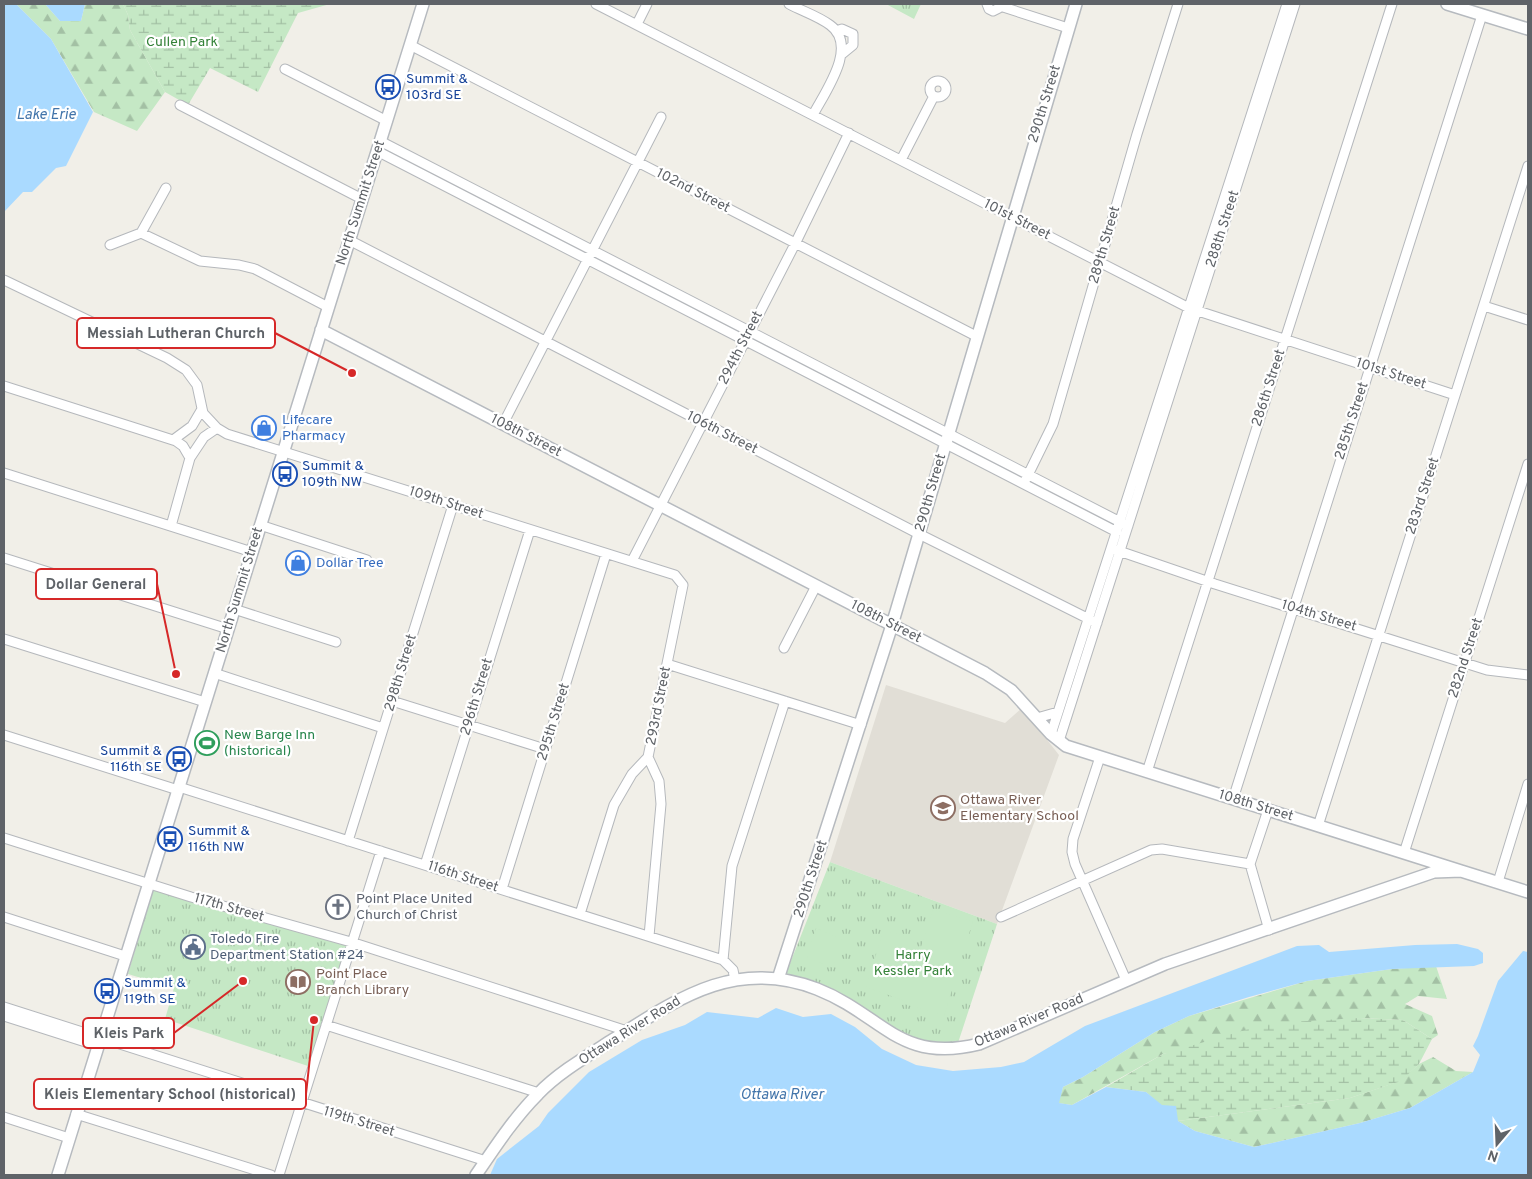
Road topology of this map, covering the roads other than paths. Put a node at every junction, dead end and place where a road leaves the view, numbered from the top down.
1 (423, 4) edge
2 (596, 4) edge
3 (647, 4) edge
4 (789, 4) edge
5 (987, 4) edge
6 (1076, 4) edge
7 (1178, 4) edge
8 (1287, 4) edge
9 (1296, 4) edge
10 (1392, 4) edge
11 (1447, 4) edge
12 (1000, 5) edge
13 (1482, 15) junction
14 (637, 24) junction
15 (1068, 28) junction
16 (1528, 29) edge
17 (836, 31) junction
18 (410, 45) junction
19 (842, 54) junction
20 (285, 69) dead end
21 (934, 96) dead end
22 (180, 105) dead end
23 (813, 115) junction
24 (661, 117) dead end
25 (387, 121) junction
26 (849, 134) junction
27 (379, 146) junction
28 (901, 160) junction
29 (638, 162) junction
30 (1528, 166) edge
31 (166, 188) dead end
32 (1231, 192) junction
33 (488, 196) junction
34 (362, 199) junction
35 (483, 205) junction
36 (1012, 217) junction
37 (141, 233) junction
38 (349, 240) junction
39 (795, 244) junction
40 (110, 245) dead end
41 (592, 250) junction
42 (588, 259) junction
43 (1100, 262) junction
44 (4, 280) edge
45 (672, 292) junction
46 (668, 300) junction
47 (1484, 306) junction
48 (328, 307) junction
49 (1193, 310) junction
50 (1528, 320) edge
51 (321, 330) junction
52 (749, 331) junction
53 (976, 336) junction
54 (744, 340) junction
55 (1284, 340) junction
56 (546, 341) junction
57 (1370, 367) junction
58 (852, 384) junction
59 (4, 386) edge
60 (848, 393) junction
61 (1455, 395) junction
62 (202, 409) junction
63 (703, 423) junction
64 (503, 424) junction
65 (217, 428) junction
66 (947, 439) junction
67 (173, 440) junction
68 (284, 451) junction
69 (190, 458) junction
70 (1528, 464) edge
71 (4, 473) edge
72 (1028, 475) junction
73 (1024, 484) junction
74 (453, 505) junction
75 (660, 505) junction
76 (1124, 524) junction
77 (260, 525) junction
78 (171, 526) junction
79 (530, 530) junction
80 (1117, 532) junction
81 (919, 534) junction
82 (1116, 550) junction
83 (252, 552) junction
84 (606, 554) junction
85 (4, 558) edge
86 (367, 560) dead end
87 (632, 561) junction
88 (676, 575) joint
89 (1207, 581) junction
90 (816, 586) junction
91 (1292, 608) junction
92 (234, 609) junction
93 (1093, 621) junction
94 (892, 625) junction
95 (228, 629) junction
96 (1378, 635) junction
97 (4, 639) edge
98 (336, 642) dead end
99 (784, 648) dead end
100 (1465, 662) junction
101 (667, 664) junction
102 (214, 674) junction
103 (1528, 675) edge
104 (392, 701) junction
105 (785, 701) junction
106 (205, 702) junction
107 (1058, 712) junction
108 (1037, 718) junction
109 (469, 725) junction
110 (861, 725) junction
111 (383, 728) junction
112 (4, 735) edge
113 (1055, 738) junction
114 (545, 749) junction
115 (648, 757) junction
116 (1100, 757) junction
117 (1147, 772) junction
118 (1528, 784) edge
119 (178, 788) junction
120 (1233, 799) junction
121 (1268, 810) junction
122 (1318, 826) junction
123 (4, 838) edge
124 (348, 841) junction
125 (381, 851) junction
126 (1404, 853) junction
127 (1250, 864) junction
128 (425, 865) junction
129 (1430, 869) junction
130 (1083, 881) junction
131 (1498, 882) junction
132 (148, 884) junction
133 (502, 890) junction
134 (1528, 892) edge
135 (580, 914) junction
136 (1001, 916) dead end
137 (4, 917) edge
138 (1269, 930) junction
139 (649, 936) junction
140 (351, 942) junction
141 (125, 956) junction
142 (723, 960) junction
143 (778, 979) junction
144 (735, 980) junction
145 (1126, 980) junction
146 (4, 1008) edge
147 (4, 1016) edge
148 (326, 1025) junction
149 (627, 1031) junction
150 (99, 1042) junction
151 (539, 1093) junction
152 (302, 1104) junction
153 (76, 1114) junction
154 (4, 1117) edge
155 (69, 1138) junction
156 (486, 1161) junction
157 (58, 1175) edge
158 (271, 1175) edge
159 (279, 1175) edge
160 (476, 1175) edge

1 - 18 street, North Summit Street
2 - 14 street, 101st Street
3 - 14 street
4 - 17 street
5 - 12 street
6 - 15 street, 290th Street
7 - 43 street, 289th Street
8 - 32 street, 288th Street
9 - 32 street, 288th Street
10 - 55 street, 286th Street
11 - 13 street
12 - 15 street
13 - 16 street
13 - 57 street, 285th Street
14 - 23 street, 101st Street
15 - 36 street, 290th Street
17 - 19 street
17 - 19 street
18 - 25 street, North Summit Street
18 - 29 street, 102nd Street
19 - 23 street
20 - 25 street
21 - 28 street
22 - 34 street
23 - 26 street, 101st Street
24 - 29 street
25 - 27 street, North Summit Street
26 - 28 street, 101st Street
26 - 39 street, 294th Street
27 - 33 street
27 - 34 street, North Summit Street
27 - 35 street
28 - 36 street, 101st Street
29 - 39 street, 102nd Street
29 - 41 street
30 - 47 street, 283rd Street
31 - 37 street
32 - 49 street, 288th Street
33 - 35 street
33 - 41 street
34 - 38 street, North Summit Street
35 - 42 street
36 - 43 street, 101st Street
36 - 53 street, 290th Street
37 - 40 street
37 - 48 street
38 - 48 street, North Summit Street
38 - 56 street, 106th Street
39 - 52 street, 294th Street
39 - 53 street, 102nd Street
41 - 42 street
41 - 45 street
42 - 46 street
42 - 56 street
43 - 49 street, 101st Street
43 - 72 street, 289th Street
44 - 62 street
45 - 46 street
45 - 52 street
46 - 54 street
47 - 50 street
47 - 61 street, 283rd Street
48 - 51 street, North Summit Street
49 - 55 street, 101st Street
49 - 76 street, 288th Street
51 - 64 street, 108th Street
51 - 68 street, North Summit Street
52 - 54 street, 294th Street
52 - 58 street
53 - 66 street, 290th Street
54 - 60 street
54 - 63 street, 294th Street
55 - 57 street, 101st Street
55 - 89 street, 286th Street
56 - 63 street, 106th Street
56 - 64 street
57 - 61 street, 101st Street
57 - 91 street, 285th Street
58 - 60 street
58 - 66 street
59 - 67 street
60 - 66 street
61 - 96 street, 283rd Street
62 - 65 street
62 - 67 street
63 - 75 street, 294th Street
63 - 81 street, 106th Street
64 - 75 street, 108th Street
65 - 68 street, 109th Street
65 - 69 street
66 - 72 street
66 - 73 street
66 - 81 street, 290th Street
67 - 69 street
68 - 74 street, 109th Street
68 - 77 street, North Summit Street
69 - 78 street
70 - 100 street, 282nd Street
71 - 78 street
72 - 73 street, 289th Street
72 - 76 street
73 - 80 street
74 - 79 street, 109th Street
74 - 104 street, 298th Street
75 - 87 street, 294th Street
75 - 90 street, 108th Street
76 - 80 street, 288th Street
76 - 82 street, 288th Street
77 - 83 street, North Summit Street
77 - 86 street
78 - 83 street
79 - 84 street, 109th Street
79 - 109 street, 296th Street
80 - 82 street, 288th Street
81 - 93 street, 106th Street
81 - 94 street, 290th Street
82 - 89 street, 104th Street
82 - 93 street, 288th Street
83 - 92 street, North Summit Street
84 - 87 street, 109th Street
84 - 114 street, 295th Street
85 - 95 street
87 - 88 street, 109th Street
88 - 101 street, 293rd Street
89 - 91 street, 104th Street
89 - 117 street, 286th Street
90 - 94 street, 108th Street
90 - 99 street
91 - 96 street, 104th Street
91 - 120 street, 285th Street
92 - 95 street, North Summit Street
92 - 98 street
93 - 107 street, 288th Street
93 - 113 street, 288th Street
94 - 108 street, 108th Street
94 - 110 street, 290th Street
95 - 102 street, North Summit Street
96 - 100 street, 104th Street
96 - 122 street, 283rd Street
97 - 106 street
100 - 103 street, 104th Street
100 - 126 street, 282nd Street
101 - 105 street
101 - 115 street, 293rd Street
102 - 106 street, North Summit Street
102 - 111 street
104 - 109 street
104 - 111 street, 298th Street
105 - 110 street
105 - 142 street
106 - 119 street, North Summit Street
107 - 108 street
107 - 113 street, 288th Street
108 - 113 street, 108th Street
109 - 114 street
109 - 128 street, 296th Street
110 - 143 street, 290th Street
111 - 124 street, 298th Street
112 - 119 street, 116th Street
113 - 116 street, 108th Street
114 - 133 street, 295th Street
115 - 135 street, 293rd Street
115 - 139 street
116 - 117 street, 108th Street
116 - 130 street
117 - 120 street, 108th Street
118 - 131 street
119 - 124 street, 116th Street
119 - 132 street, North Summit Street
120 - 121 street, 108th Street
121 - 122 street, 108th Street
121 - 127 street
122 - 126 street, 108th Street
123 - 132 street, 117th Street
124 - 125 street, 116th Street
125 - 128 street, 116th Street
125 - 140 street
126 - 129 street, 108th Street
127 - 130 street
127 - 138 street
128 - 133 street, 116th Street
129 - 131 street, Ottawa River Road
129 - 138 street, Ottawa River Road
130 - 136 street
130 - 145 street
131 - 134 street, Ottawa River Road
132 - 140 street, 117th Street
132 - 141 street, North Summit Street
133 - 135 street, 116th Street
135 - 139 street, 116th Street
137 - 141 street
138 - 145 street, Ottawa River Road
139 - 142 street, 116th Street
140 - 148 street
140 - 149 street, 117th Street
141 - 150 street, North Summit Street
142 - 144 street
143 - 144 street, Ottawa River Road
143 - 145 street, Ottawa River Road
144 - 149 street, Ottawa River Road
146 - 150 street, 119th Street
147 - 150 street, 119th Street
148 - 151 street
148 - 152 street
149 - 151 street, Ottawa River Road
150 - 152 street, 119th Street
150 - 153 street, North Summit Street
151 - 156 street, Ottawa River Road
152 - 156 street, 119th Street
152 - 159 street
153 - 155 street, North Summit Street
153 - 158 street
154 - 155 street
155 - 157 street, North Summit Street
156 - 160 street, Ottawa River Road

